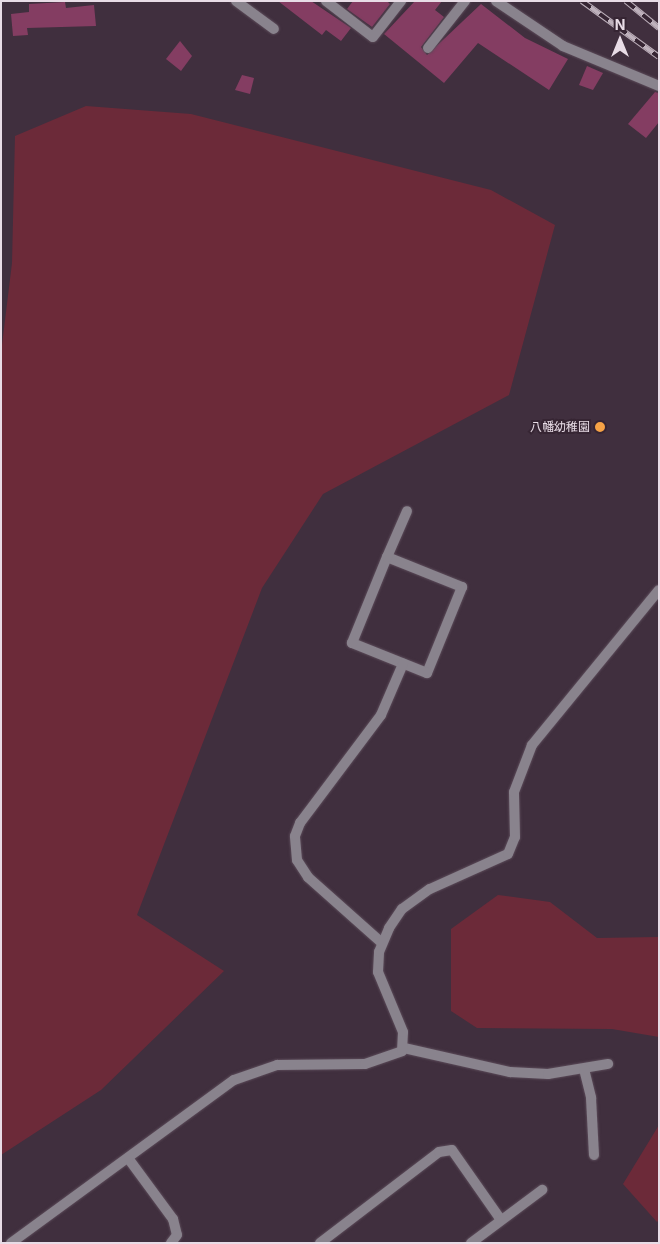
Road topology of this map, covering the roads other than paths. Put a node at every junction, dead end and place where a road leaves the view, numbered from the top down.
1 (236, 1) edge
2 (326, 1) edge
3 (465, 1) edge
4 (496, 1) edge
5 (398, 2) edge
6 (274, 29) dead end
7 (428, 48) dead end
8 (659, 86) edge
9 (407, 511) dead end
10 (387, 557) junction
11 (659, 590) edge
12 (403, 664) junction
13 (382, 943) junction
14 (404, 1048) junction
15 (608, 1064) dead end
16 (584, 1069) junction
17 (594, 1155) dead end
18 (128, 1158) junction
19 (542, 1190) dead end
20 (501, 1220) junction
21 (11, 1243) edge
22 (171, 1243) edge
23 (320, 1243) edge
24 (471, 1243) edge

1 - 6 street
2 - 5 street
3 - 7 street
4 - 8 street
9 - 10 street
10 - 12 street
10 - 12 street
11 - 13 street
12 - 13 street
13 - 14 street
14 - 16 street
14 - 18 street
15 - 16 street
16 - 17 street
18 - 21 street
18 - 22 street
19 - 20 street
20 - 23 street
20 - 24 street

